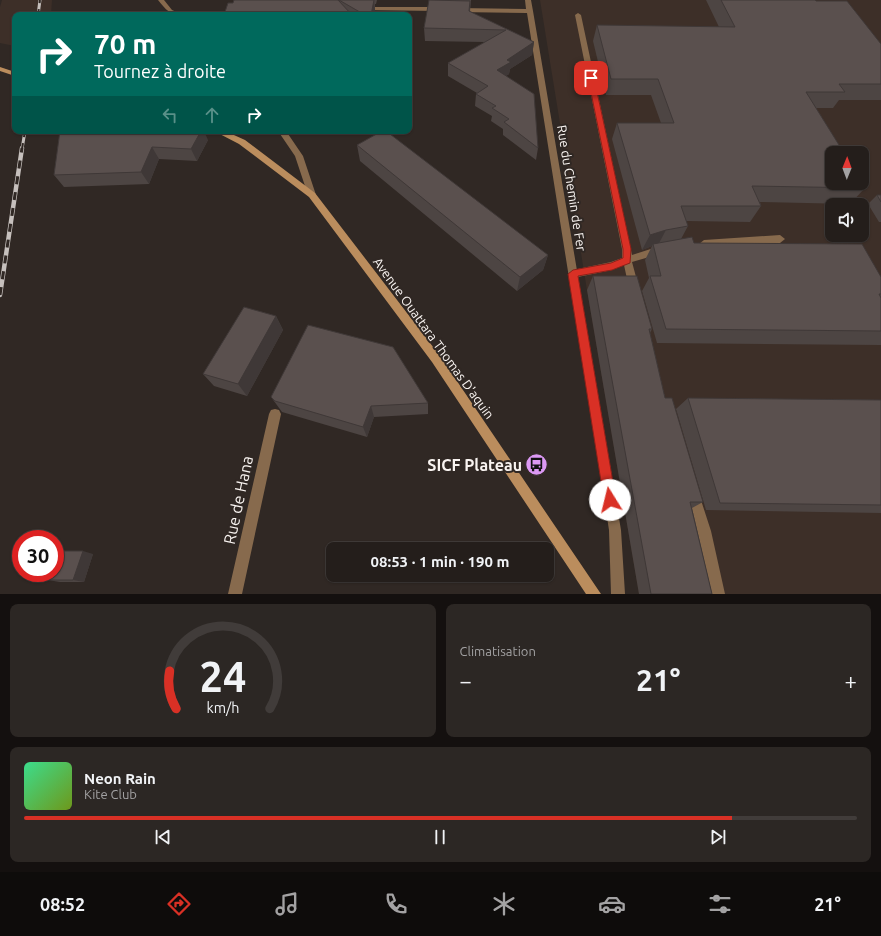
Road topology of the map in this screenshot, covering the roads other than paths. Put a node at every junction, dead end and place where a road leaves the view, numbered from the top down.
1 (161, 0) edge
2 (528, 0) edge
3 (355, 8) edge
4 (530, 11) junction
5 (172, 12) edge
6 (578, 15) dead end
7 (0, 69) edge
8 (12, 73) edge
9 (225, 134) edge
10 (284, 134) edge
11 (312, 195) junction
12 (780, 239) dead end
13 (692, 245) edge
14 (672, 248) edge
15 (627, 260) junction
16 (573, 274) junction
17 (637, 299) edge
18 (275, 414) edge
19 (691, 486) edge
20 (235, 594) edge
21 (594, 594) edge
22 (618, 594) edge
23 (718, 594) edge

1 - 5 street
2 - 4 street, Rue du Chemin de Fer
3 - 4 street
4 - 16 street, Rue du Chemin de Fer
6 - 15 street
7 - 8 main road
9 - 11 main road, Avenue Ouattara Thomas D'aquin
10 - 11 street
11 - 21 main road, Avenue Ouattara Thomas D'aquin
12 - 13 street
14 - 15 street
15 - 16 street
15 - 17 street
16 - 22 street, Rue du Chemin de Fer
18 - 20 street, Rue de Hana
19 - 23 street

